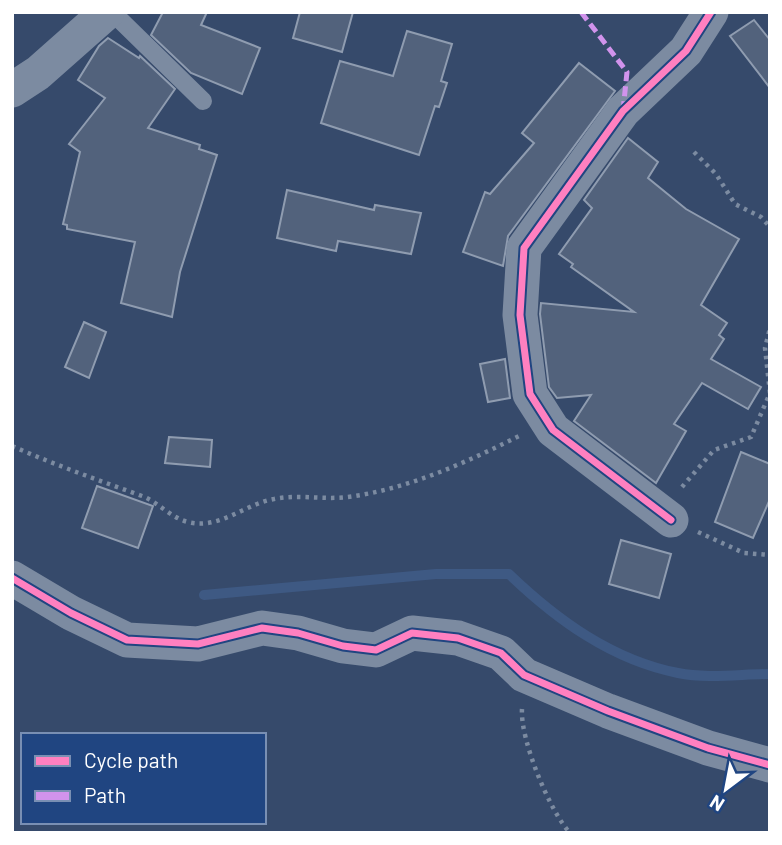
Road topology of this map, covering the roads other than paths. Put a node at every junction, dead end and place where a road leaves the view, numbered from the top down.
1 (109, 12) edge
2 (711, 12) edge
3 (12, 90) edge
4 (203, 101) dead end
5 (671, 520) road end
6 (12, 578) edge
7 (770, 765) edge

1 - 3 street
1 - 4 lane
2 - 5 street
6 - 7 street

